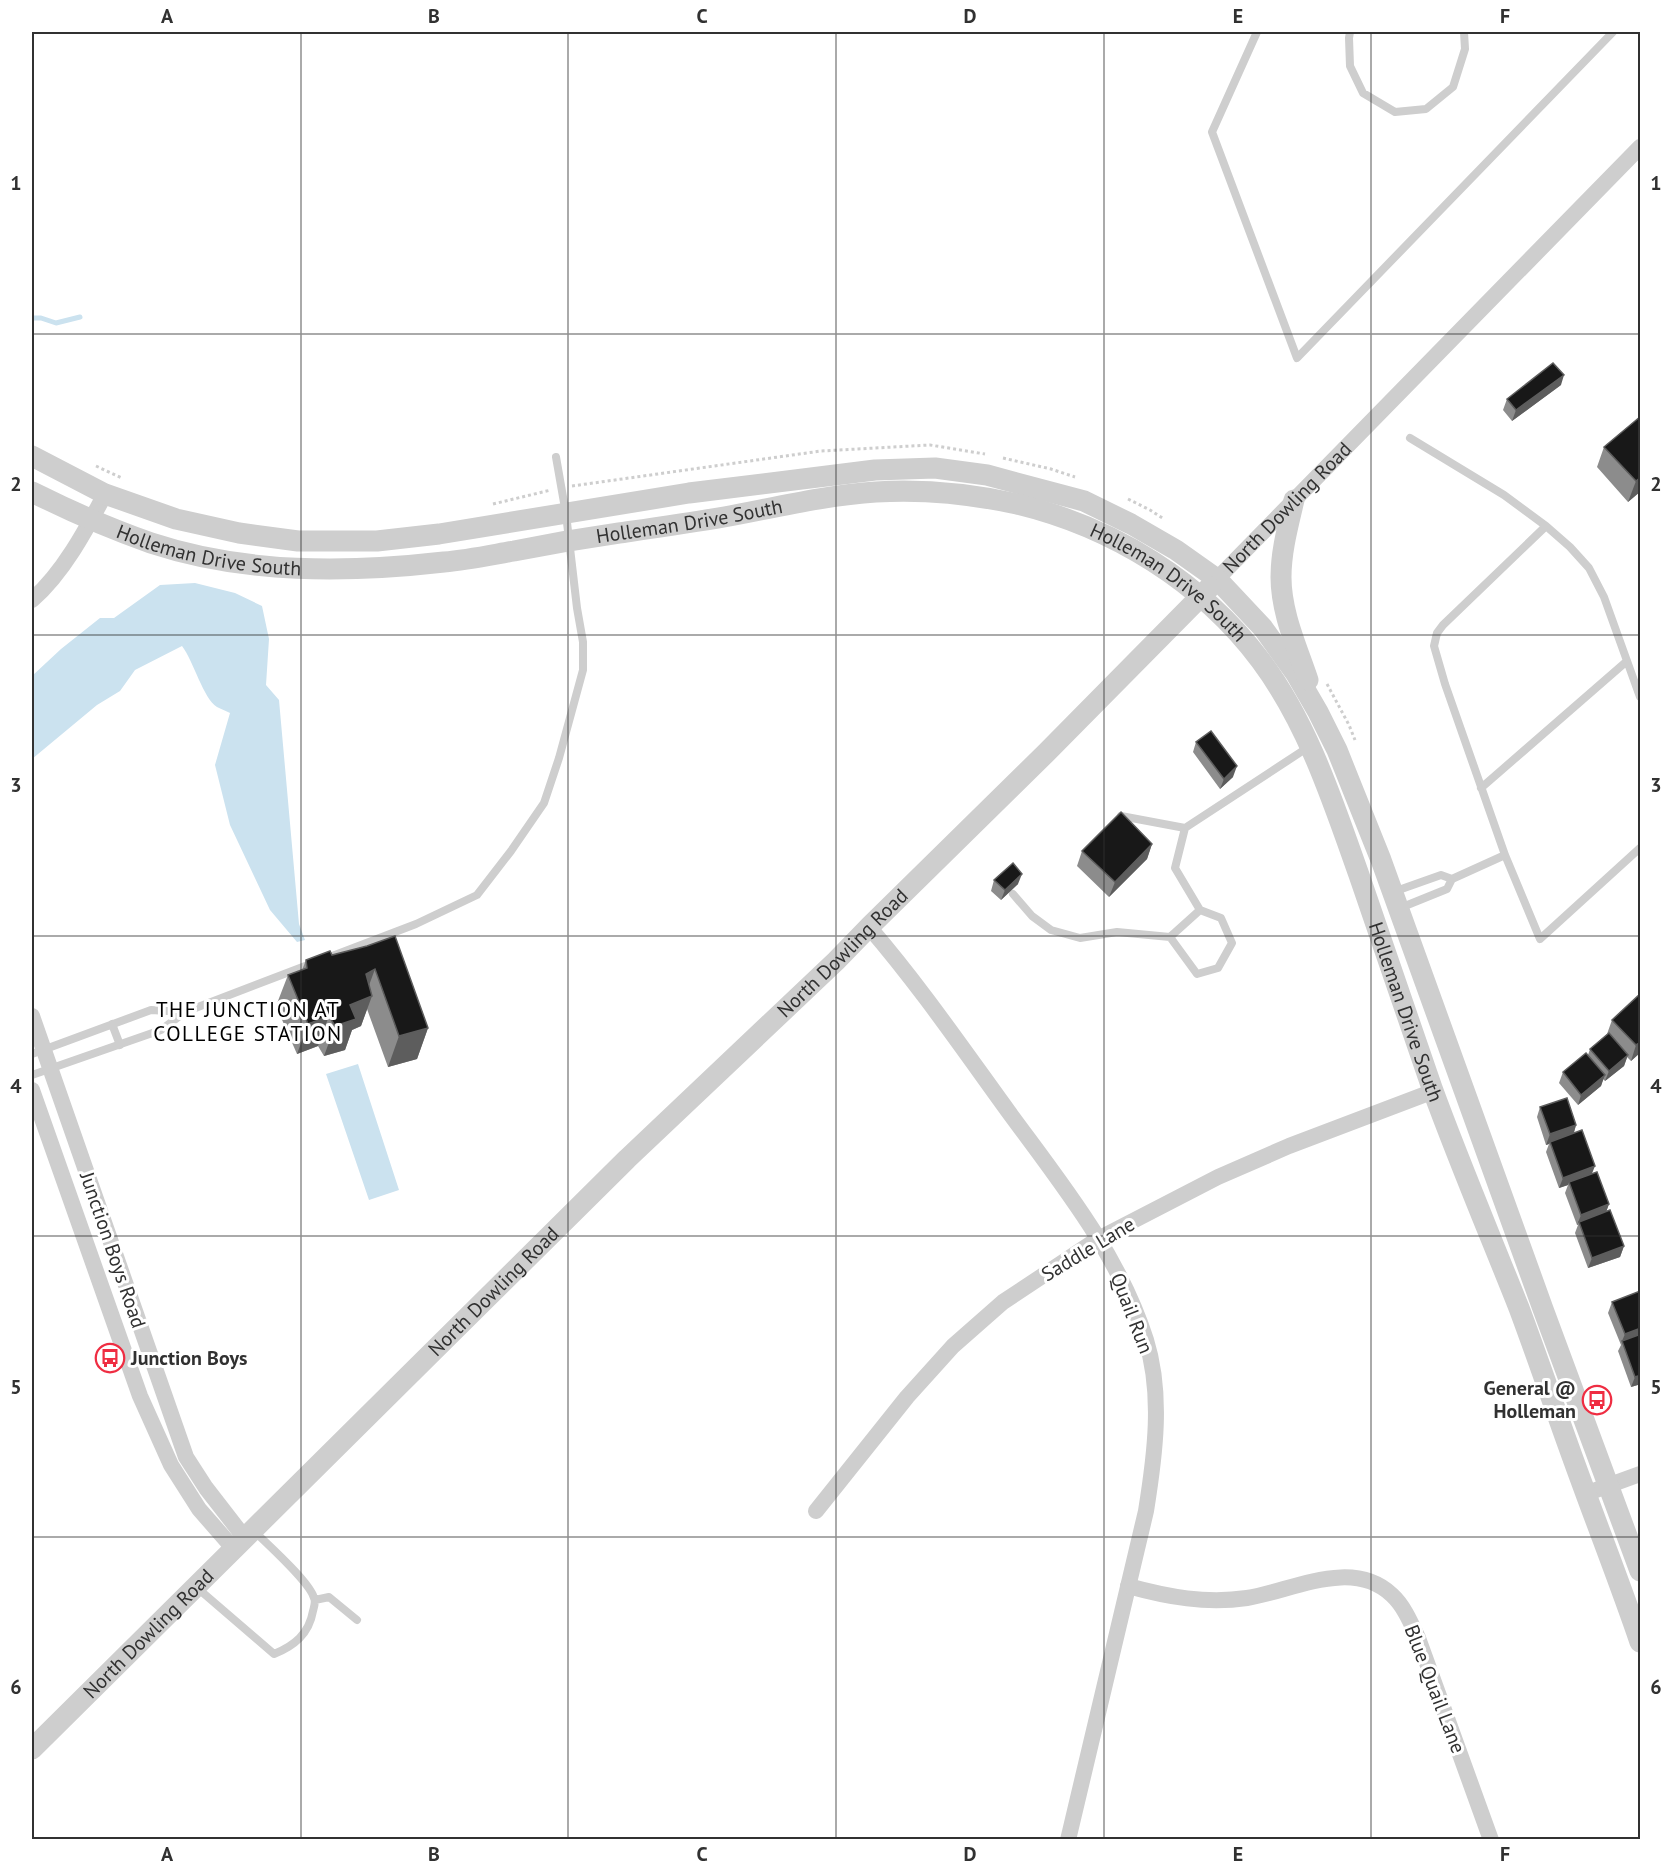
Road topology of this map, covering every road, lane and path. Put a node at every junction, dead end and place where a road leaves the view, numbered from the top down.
1 (1257, 32) edge
2 (1350, 32) edge
3 (1464, 32) edge
4 (1613, 32) edge
5 (1641, 147) edge
6 (1410, 438) dead end
7 (32, 456) edge
8 (556, 458) dead end
9 (94, 465) dead end
10 (125, 479) dead end
11 (1082, 480) dead end
12 (562, 488) junction
13 (32, 492) edge
14 (105, 494) junction
15 (1122, 496) dead end
16 (1294, 500) junction
17 (486, 506) dead end
18 (566, 514) junction
19 (92, 519) junction
20 (1165, 520) dead end
21 (1546, 526) junction
22 (570, 541) junction
23 (1217, 579) junction
24 (1201, 597) junction
25 (32, 600) edge
26 (1627, 661) junction
27 (1325, 681) dead end
28 (1641, 697) edge
29 (1318, 711) junction
30 (1310, 746) junction
31 (1358, 746) dead end
32 (1481, 788) junction
33 (1121, 816) edge
34 (1185, 828) junction
35 (1641, 848) edge
36 (1505, 855) junction
37 (1452, 879) junction
38 (1013, 894) edge
39 (1396, 900) junction
40 (1200, 910) junction
41 (869, 927) junction
42 (1170, 937) junction
43 (185, 1012) junction
44 (32, 1016) edge
45 (112, 1024) junction
46 (120, 1045) junction
47 (37, 1052) edge
48 (50, 1070) junction
49 (32, 1076) edge
50 (32, 1090) edge
51 (1434, 1091) junction
52 (1098, 1239) junction
53 (1641, 1474) edge
54 (1610, 1485) junction
55 (1586, 1494) junction
56 (816, 1511) dead end
57 (243, 1538) junction
58 (1641, 1571) edge
59 (195, 1586) junction
60 (1128, 1586) junction
61 (315, 1600) junction
62 (357, 1620) dead end
63 (1641, 1642) edge
64 (32, 1749) edge
65 (1068, 1839) edge
66 (1491, 1839) edge

1 - 4 lane
2 - 3 lane
5 - 16 street, North Dowling Road
6 - 21 lane
7 - 14 street, Holleman Drive South
8 - 12 lane
9 - 10 path
11 - 12 path
12 - 17 path
12 - 18 lane
13 - 19 street, Holleman Drive South
14 - 18 street, Holleman Drive South
14 - 19 street
15 - 20 path
16 - 23 street, North Dowling Road
16 - 29 street
18 - 22 lane
18 - 23 street, Holleman Drive South
19 - 22 street, Holleman Drive South
19 - 25 street
21 - 26 lane
21 - 32 lane
22 - 24 street, Holleman Drive South
22 - 43 lane
23 - 24 street, North Dowling Road
23 - 29 street, Holleman Drive South
24 - 30 street, Holleman Drive South
24 - 41 street, North Dowling Road
26 - 28 lane
26 - 32 lane
27 - 31 path
29 - 39 street, Holleman Drive South
30 - 34 lane
30 - 51 street, Holleman Drive South
32 - 36 lane
33 - 34 lane
34 - 40 lane
35 - 36 lane
36 - 37 lane
37 - 39 lane
37 - 39 lane
38 - 42 lane
39 - 54 street, Holleman Drive South
40 - 42 lane
40 - 42 lane
41 - 52 street, Quail Run
41 - 57 street, North Dowling Road
43 - 45 lane
43 - 46 lane
44 - 47 street, Junction Boys Road
45 - 46 lane
45 - 47 lane
46 - 48 lane
47 - 48 street, Junction Boys Road
48 - 49 lane
48 - 57 street, Junction Boys Road
50 - 57 street, Junction Boys Road
51 - 52 street, Saddle Lane
51 - 55 street, Holleman Drive South
52 - 56 street, Saddle Lane
52 - 60 street, Quail Run
53 - 54 street
54 - 55 street
54 - 58 street, Holleman Drive South
55 - 63 street, Holleman Drive South
57 - 59 street, North Dowling Road
57 - 61 lane
59 - 61 lane
59 - 64 street, North Dowling Road
60 - 65 street, Quail Run
60 - 66 street, Blue Quail Lane
61 - 62 lane

